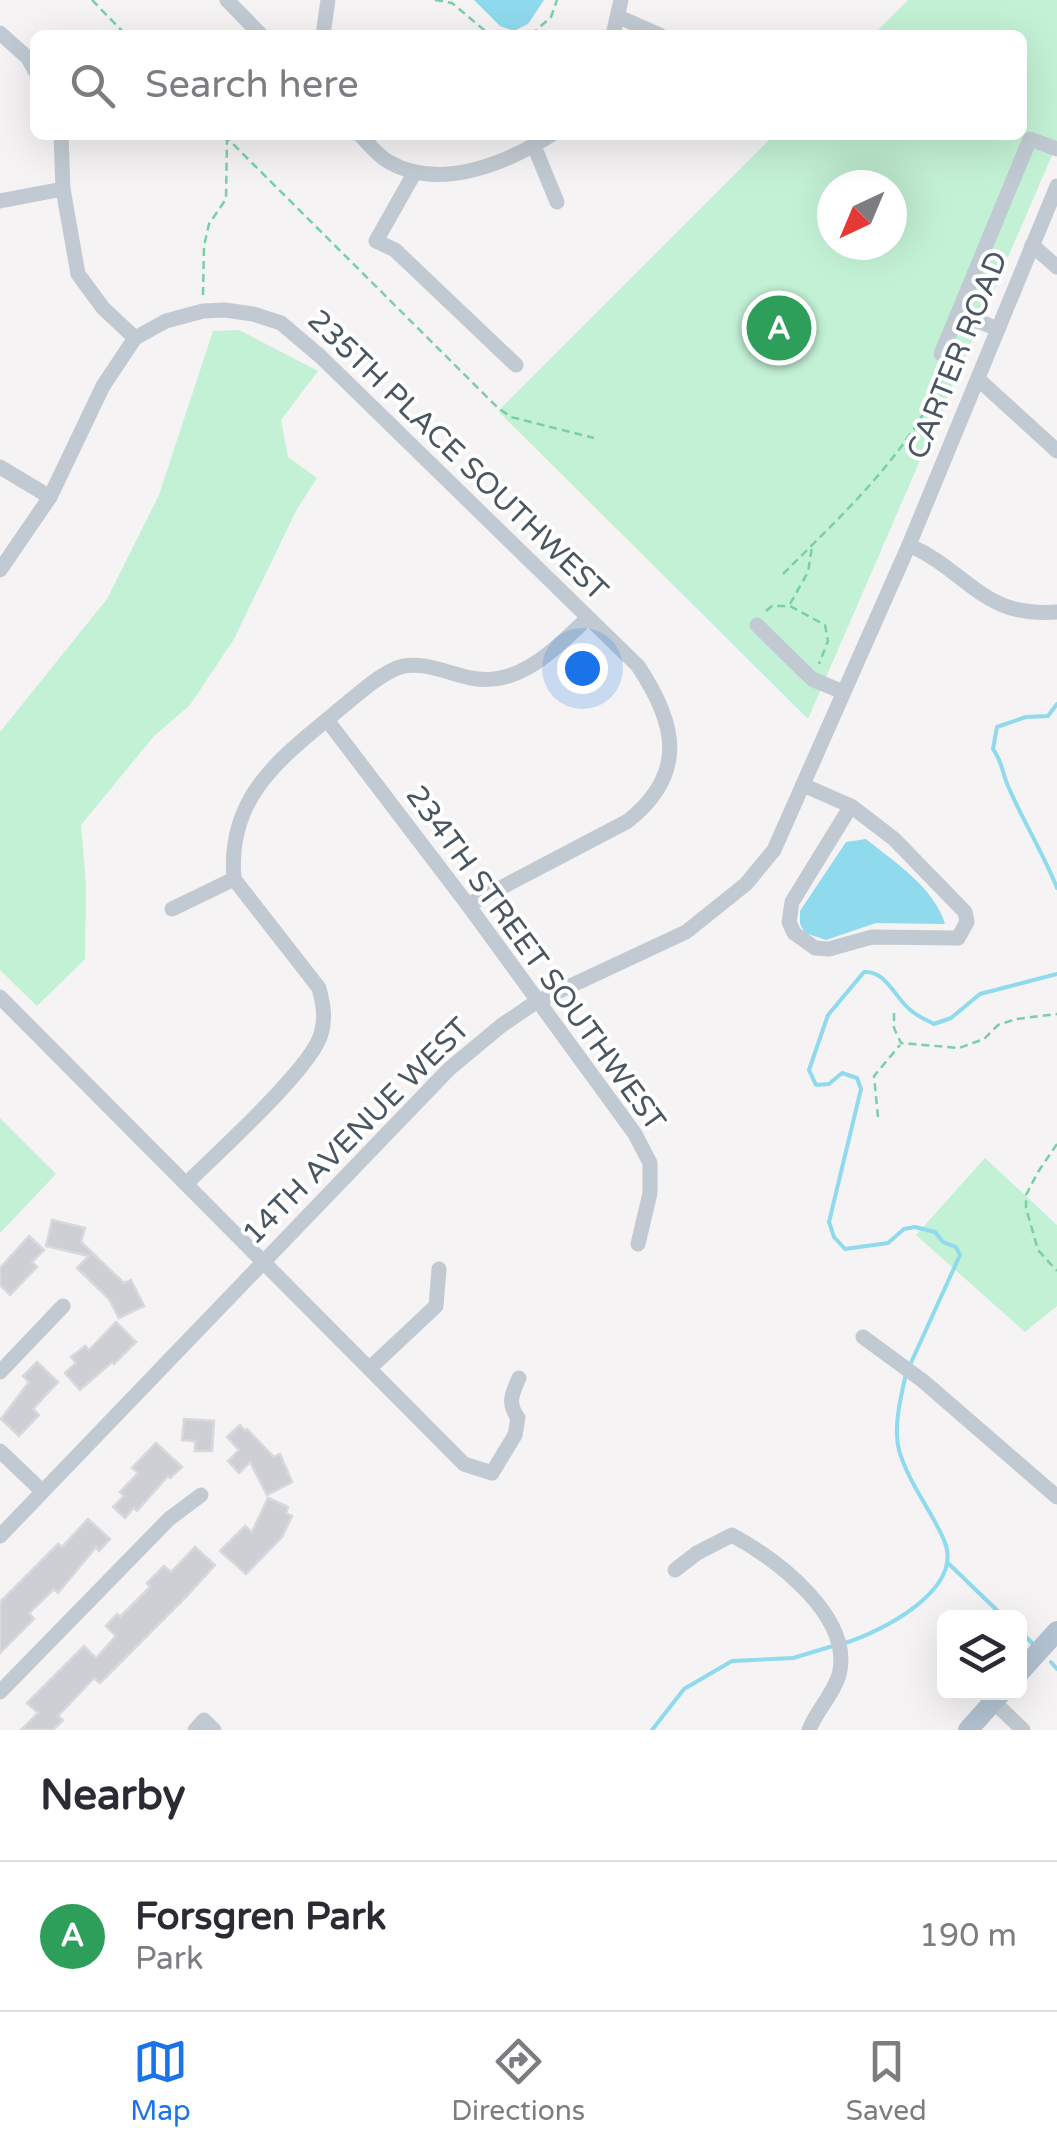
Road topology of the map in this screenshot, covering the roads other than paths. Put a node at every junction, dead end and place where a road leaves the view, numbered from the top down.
1 (227, 0) edge
2 (328, 0) edge
3 (620, 8) edge
4 (256, 30) edge
5 (324, 30) edge
6 (653, 30) edge
7 (0, 33) edge
8 (30, 62) edge
9 (60, 140) edge
10 (365, 140) edge
11 (543, 140) edge
12 (534, 146) junction
13 (1057, 149) edge
14 (415, 172) junction
15 (1057, 186) edge
16 (63, 189) junction
17 (0, 201) edge
18 (557, 202) dead end
19 (1032, 244) junction
20 (1057, 266) edge
21 (958, 313) junction
22 (998, 329) junction
23 (135, 338) junction
24 (940, 354) road end
25 (516, 365) dead end
26 (978, 379) junction
27 (1057, 451) edge
28 (0, 467) edge
29 (50, 497) junction
30 (908, 545) junction
31 (0, 570) edge
32 (1057, 612) edge
33 (588, 618) junction
34 (757, 625) road end
35 (842, 692) junction
36 (326, 720) junction
37 (803, 786) junction
38 (851, 806) junction
39 (234, 879) junction
40 (468, 906) junction
41 (172, 909) dead end
42 (0, 997) edge
43 (536, 1002) junction
44 (186, 1184) junction
45 (638, 1244) dead end
46 (265, 1261) junction
47 (439, 1268) dead end
48 (63, 1306) dead end
49 (863, 1337) dead end
50 (370, 1368) junction
51 (0, 1372) edge
52 (519, 1378) dead end
53 (0, 1450) edge
54 (42, 1491) junction
55 (201, 1495) dead end
56 (1057, 1497) edge
57 (0, 1536) edge
58 (675, 1570) dead end
59 (1057, 1630) edge
60 (1027, 1664) edge
61 (0, 1692) edge
62 (995, 1700) edge
63 (1000, 1700) edge
64 (809, 1730) edge
65 (968, 1730) edge
66 (1023, 1730) edge

1 - 4 street
2 - 5 street
3 - 6 street
7 - 8 street
9 - 16 street
10 - 14 street
11 - 12 street
12 - 14 street
12 - 18 street
13 - 21 street
14 - 25 street
15 - 19 street, CARTER ROAD
16 - 17 street
16 - 23 street
19 - 20 street
19 - 22 street, CARTER ROAD
21 - 22 street
21 - 24 street
22 - 26 street, CARTER ROAD
23 - 29 street
23 - 33 street, 235TH PLACE SOUTHWEST
26 - 27 street
26 - 30 street, CARTER ROAD
28 - 29 street
29 - 31 street
30 - 32 street
30 - 35 street, 14TH AVENUE WEST
33 - 36 street
33 - 40 street, 235TH PLACE SOUTHWEST
34 - 35 street
35 - 37 street, 14TH AVENUE WEST
36 - 39 street
36 - 40 street, 234TH STREET SOUTHWEST
37 - 38 street
37 - 43 street, 14TH AVENUE WEST
38 - 38 street
39 - 41 street
39 - 44 street
40 - 43 street, 234TH STREET SOUTHWEST
42 - 44 street
43 - 45 street, 234TH STREET SOUTHWEST
43 - 46 street, 14TH AVENUE WEST
44 - 46 street
46 - 50 street
46 - 54 street, 14TH AVENUE WEST
47 - 50 street
48 - 51 street
49 - 56 street
50 - 52 street
53 - 54 street
54 - 57 street, 14TH AVENUE WEST
55 - 61 street
58 - 64 street
59 - 60 main road
62 - 65 main road
63 - 66 street

